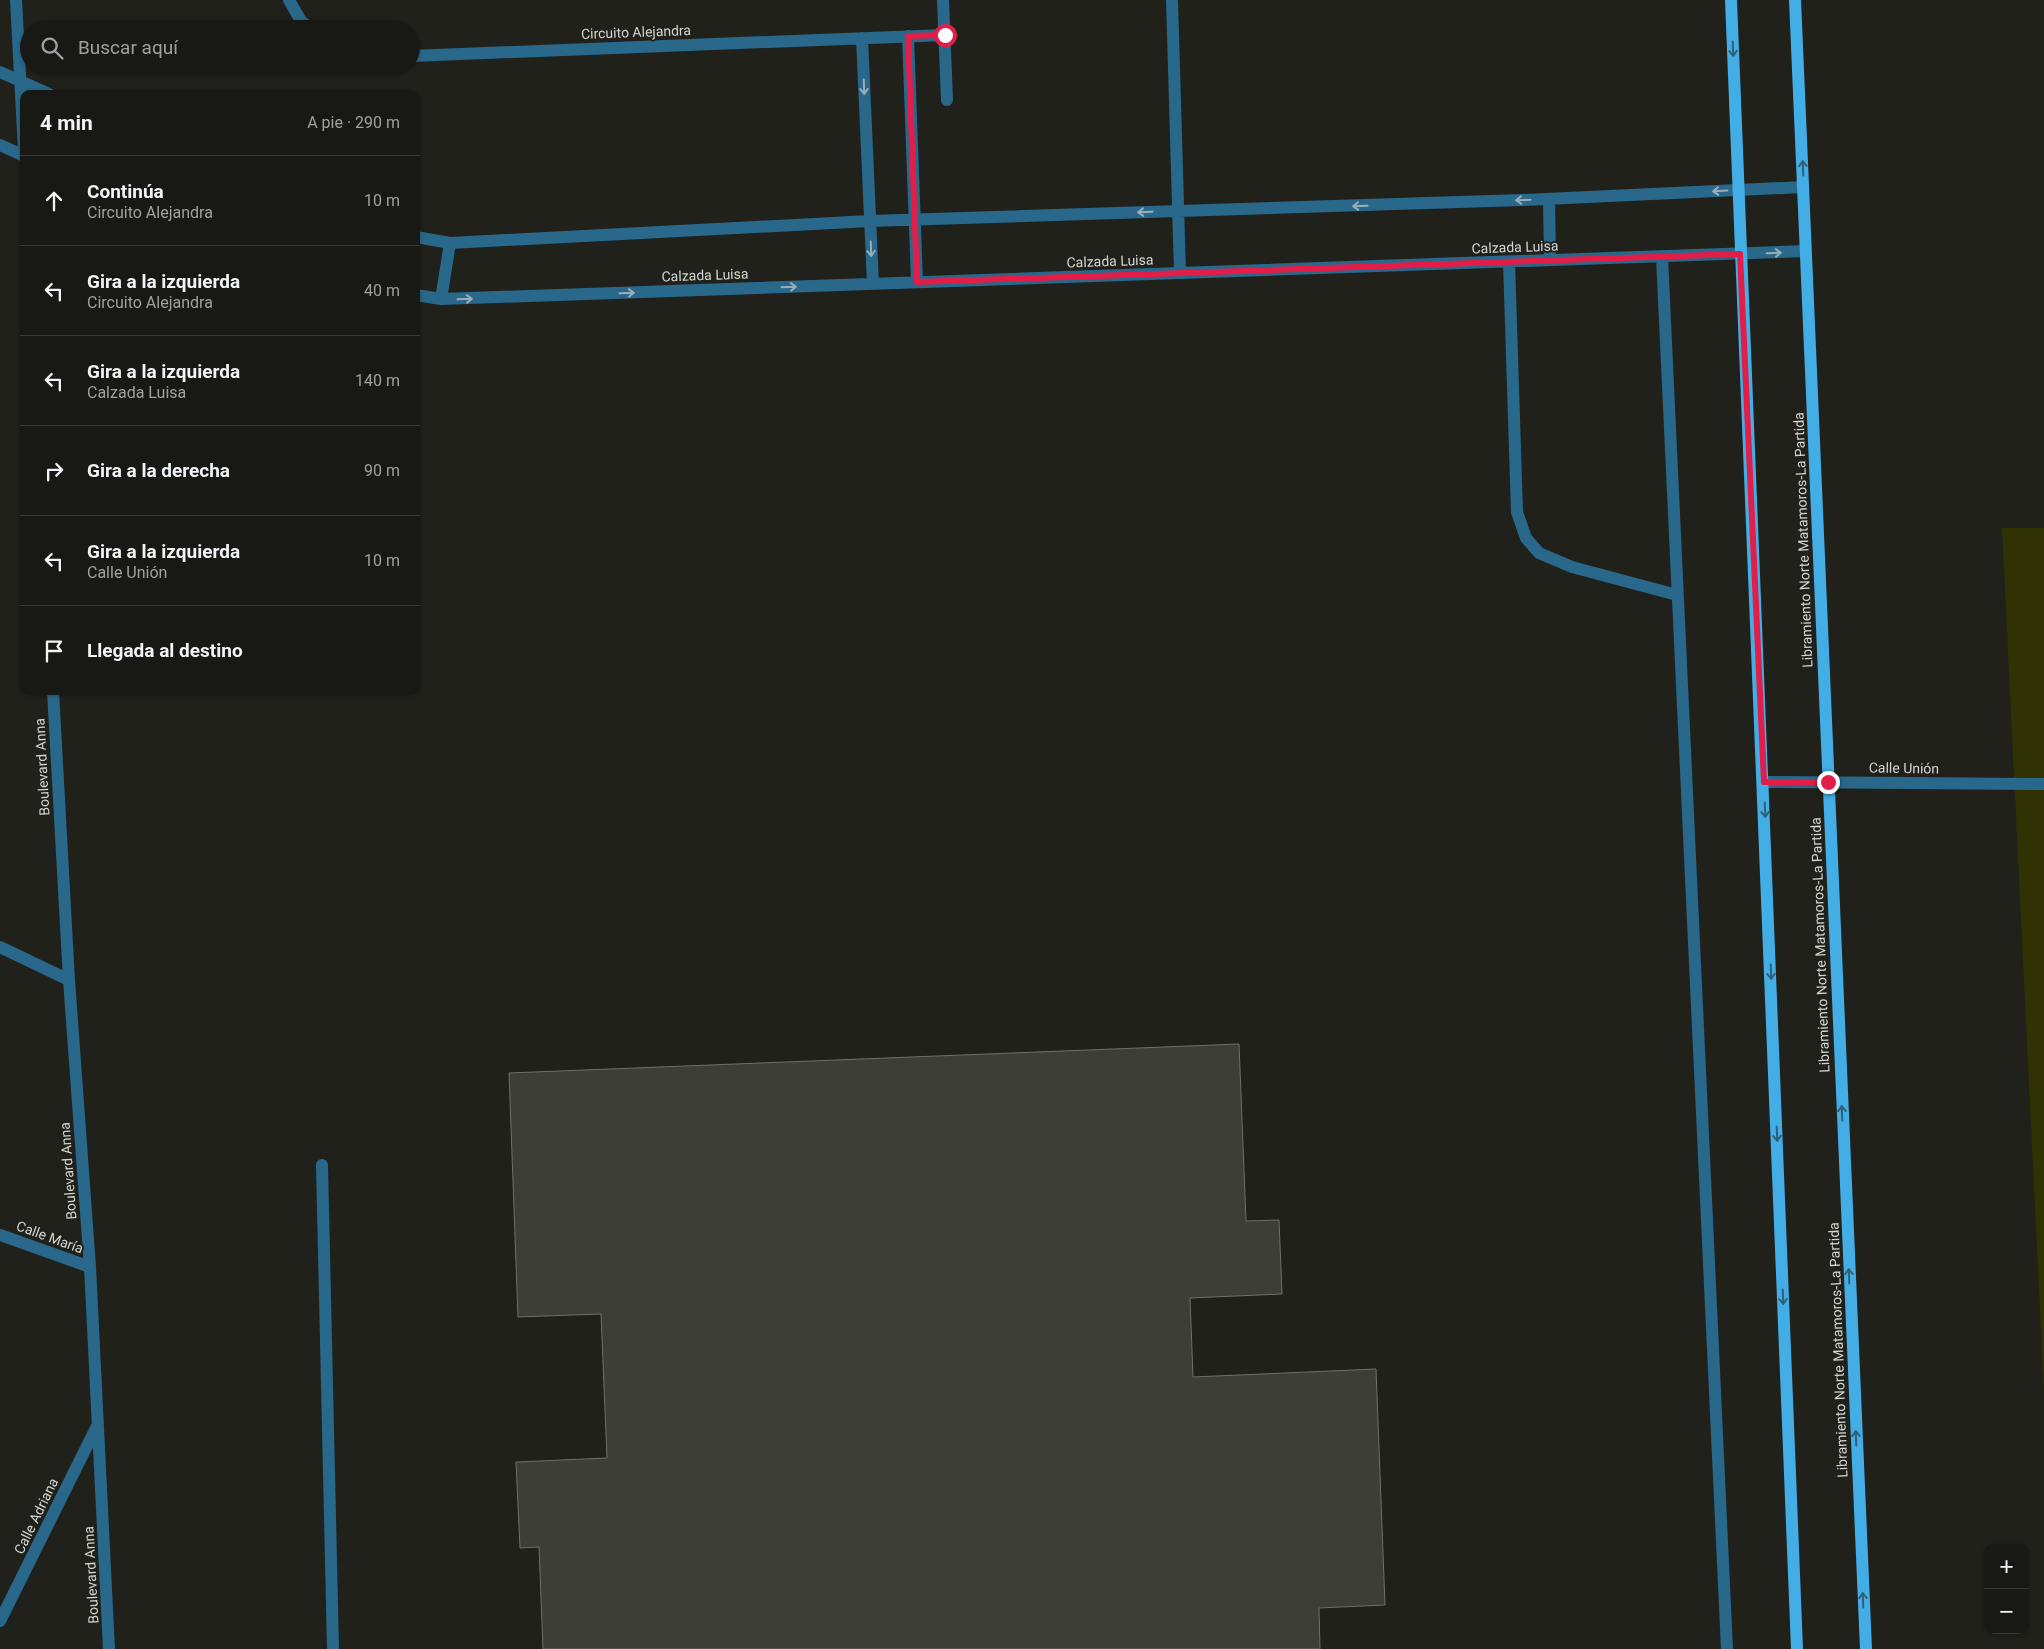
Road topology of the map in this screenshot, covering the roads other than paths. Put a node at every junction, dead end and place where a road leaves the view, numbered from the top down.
1 (16, 0) edge
2 (288, 0) edge
3 (943, 0) edge
4 (1172, 0) edge
5 (1731, 0) edge
6 (1795, 0) edge
7 (300, 20) edge
8 (945, 35) junction
9 (908, 36) junction
10 (862, 38) junction
11 (420, 56) edge
12 (0, 72) edge
13 (20, 81) junction
14 (21, 90) edge
15 (40, 90) edge
16 (947, 100) dead end
17 (0, 145) edge
18 (20, 154) edge
19 (1804, 187) junction
20 (1739, 190) junction
21 (1549, 199) junction
22 (1180, 211) junction
23 (914, 219) junction
24 (870, 221) junction
25 (420, 238) edge
26 (450, 243) junction
27 (1805, 252) junction
28 (1740, 254) junction
29 (1662, 257) junction
30 (1550, 260) junction
31 (1509, 262) junction
32 (1180, 273) junction
33 (917, 282) junction
34 (873, 284) junction
35 (420, 296) edge
36 (441, 300) junction
37 (1677, 595) junction
38 (53, 695) edge
39 (1764, 782) junction
40 (1828, 782) junction
41 (2044, 784) edge
42 (0, 947) edge
43 (69, 980) junction
44 (322, 1165) dead end
45 (0, 1235) edge
46 (90, 1267) junction
47 (98, 1424) junction
48 (0, 1621) edge
49 (109, 1649) edge
50 (333, 1649) edge
51 (1727, 1649) edge
52 (1797, 1649) edge
53 (1866, 1649) edge

1 - 13 street
2 - 7 street
3 - 8 street
4 - 22 street
5 -> 20 main road
19 -> 6 main road, Libramiento Norte Matamoros-La Partida
8 - 9 street, Circuito Alejandra
8 - 16 street
9 - 10 street, Circuito Alejandra
9 - 23 street
10 - 11 street, Circuito Alejandra
10 -> 24 street
12 - 13 street
13 - 14 street
13 - 15 street
17 - 18 street
19 - 20 street
19 - 27 main road, Libramiento Norte Matamoros-La Partida
20 -> 21 street
20 - 28 main road
21 -> 22 street
21 - 30 street
22 -> 23 street
22 - 32 street
23 - 24 street
23 - 33 street
24 - 26 street
24 -> 34 street
25 - 26 street
26 - 36 street
28 -> 27 street, Calzada Luisa
27 - 40 main road, Libramiento Norte Matamoros-La Partida
28 - 29 street, Calzada Luisa
28 - 39 main road
29 - 30 street, Calzada Luisa
29 - 37 street
30 - 31 street, Calzada Luisa
31 - 32 street, Calzada Luisa
31 - 37 street
32 - 33 street, Calzada Luisa
33 - 34 street, Calzada Luisa
36 -> 34 street, Calzada Luisa
35 - 36 street, Calzada Luisa
37 - 51 street
38 - 43 street, Boulevard Anna
39 - 40 street, Calle Unión
39 -> 52 main road
40 - 41 street, Calle Unión
53 -> 40 main road, Libramiento Norte Matamoros-La Partida
42 - 43 street
43 - 46 street, Boulevard Anna
44 - 50 street
45 - 46 street, Calle María
46 - 47 street, Boulevard Anna
47 - 48 street, Calle Adriana
47 - 49 street, Boulevard Anna

